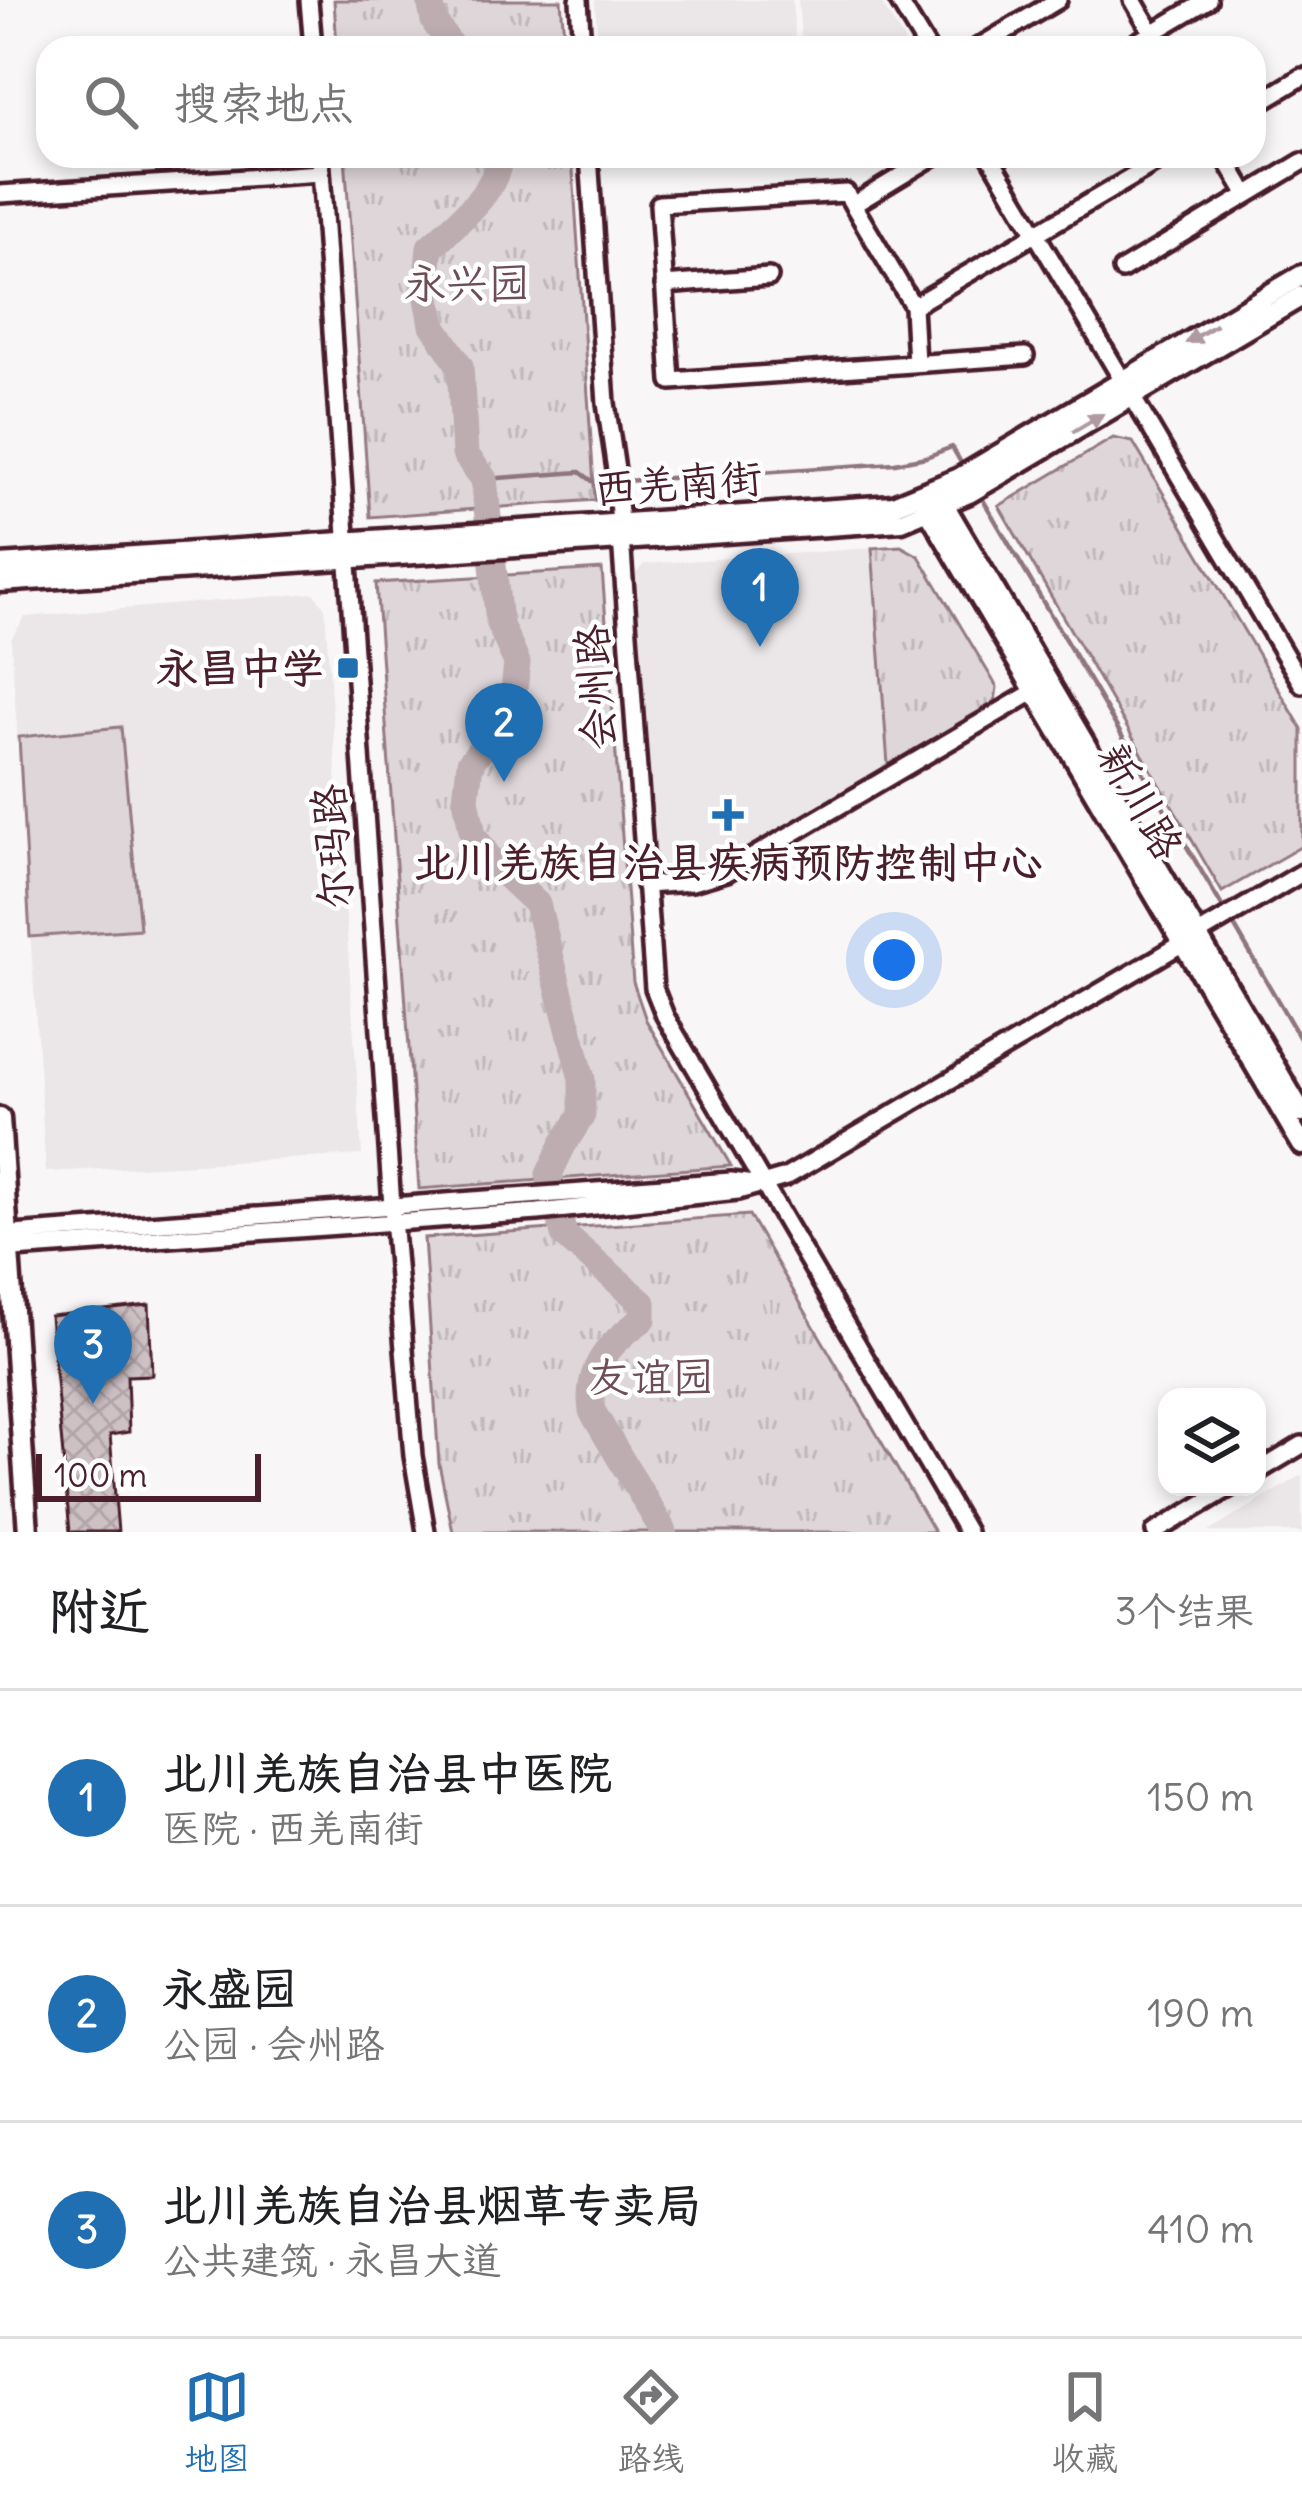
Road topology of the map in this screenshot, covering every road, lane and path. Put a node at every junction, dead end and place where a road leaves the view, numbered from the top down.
1 (309, 0) edge
2 (579, 0) edge
3 (898, 0) edge
4 (1058, 0) edge
5 (1133, 0) edge
6 (1208, 0) edge
7 (312, 36) edge
8 (581, 36) edge
9 (920, 36) edge
10 (997, 36) edge
11 (1155, 36) edge
12 (1162, 36) edge
13 (1302, 77) edge
14 (1266, 99) edge
15 (1302, 162) edge
16 (278, 168) edge
17 (321, 168) edge
18 (590, 168) edge
19 (914, 168) edge
20 (998, 168) edge
21 (1148, 168) edge
22 (1231, 168) edge
23 (0, 194) edge
24 (1247, 195) junction
25 (853, 205) junction
26 (1036, 234) junction
27 (1122, 270) dead end
28 (1302, 275) edge
29 (769, 278) dead end
30 (664, 285) junction
31 (1302, 296) edge
32 (913, 306) junction
33 (1024, 356) dead end
34 (916, 363) junction
35 (1128, 389) junction
36 (931, 499) junction
37 (620, 532) junction
38 (348, 550) junction
39 (0, 565) edge
40 (0, 582) edge
41 (1302, 684) edge
42 (1042, 687) junction
43 (1302, 873) edge
44 (645, 885) junction
45 (1190, 939) junction
46 (1302, 1113) edge
47 (0, 1118) edge
48 (1302, 1144) edge
49 (762, 1185) junction
50 (393, 1214) junction
51 (4, 1242) edge
52 (1302, 1445) edge
53 (1266, 1467) edge
54 (1216, 1496) edge
55 (28, 1532) edge
56 (426, 1532) edge
57 (967, 1532) edge
58 (1155, 1532) edge

1 - 7 street
2 - 8 street
3 - 9 street
4 - 10 street
5 - 11 street
6 - 12 street
13 - 14 street
15 - 24 street
16 - 23 street
17 - 38 street, 尔玛路
18 - 37 street, 会州路
19 - 25 street
20 - 26 street
21 - 26 street
22 - 24 street
24 - 27 street
25 - 30 street
25 - 32 street
26 - 32 street
26 - 35 street
28 -> 35 main road, 西羌南街
29 - 30 street
30 - 34 street
31 - 35 main road, 西羌南街
32 - 34 street
33 - 34 street
35 - 36 main road, 西羌南街
35 - 41 street
36 - 37 main road, 西羌南街
36 - 42 main road, 新川路
37 - 38 main road, 西羌南街
37 - 44 street, 会州路
38 - 39 main road, 西羌南街
38 - 40 main road, 西羌南街
38 - 50 street, 尔玛路
42 - 44 street
42 - 45 main road, 新川路
43 - 45 street
44 - 49 street, 会州路
45 - 46 main road, 新川路
45 - 48 main road, 新川路
45 - 49 street
47 - 51 main road
49 - 50 street
49 - 57 street, 会州路
50 - 51 street
50 - 56 street, 尔玛路
51 - 55 main road
52 - 53 street
54 - 58 street

